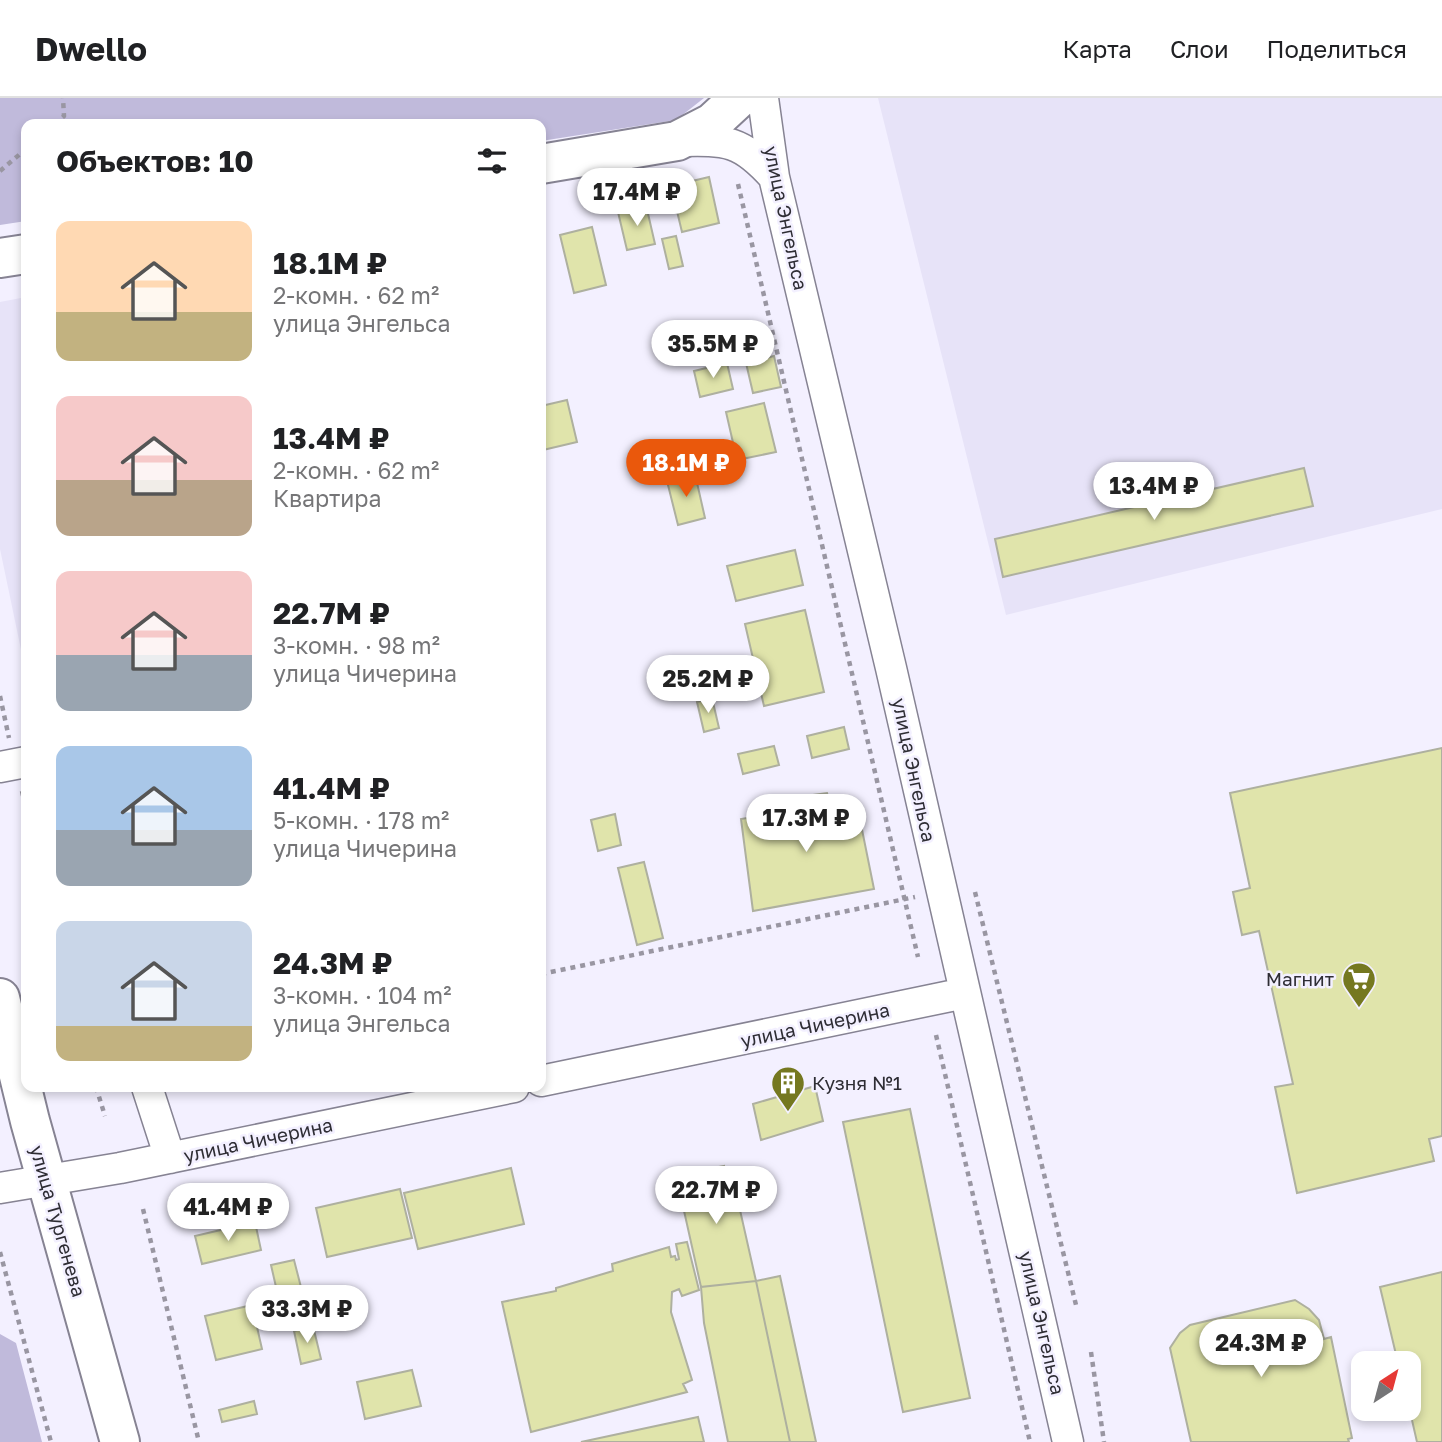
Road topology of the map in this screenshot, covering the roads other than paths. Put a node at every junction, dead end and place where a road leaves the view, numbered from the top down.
1 (739, 98) edge
2 (762, 98) edge
3 (779, 98) edge
4 (719, 111) edge
5 (677, 141) junction
6 (546, 163) edge
7 (774, 177) junction
8 (21, 255) edge
9 (0, 258) edge
10 (21, 763) edge
11 (0, 768) edge
12 (965, 993) junction
13 (0, 998) edge
14 (546, 1080) edge
15 (21, 1084) edge
16 (23, 1092) edge
17 (149, 1092) edge
18 (490, 1092) edge
19 (170, 1158) junction
20 (48, 1181) junction
21 (0, 1188) edge
22 (120, 1442) edge
23 (1068, 1442) edge

1 - 4 main road
2 - 7 street, улица Энгельса
3 - 7 street
4 - 5 main road
5 - 6 main road
5 - 7 street
7 - 12 street, улица Энгельса
8 - 9 main road
10 - 11 street
12 - 14 street, улица Чичерина
12 - 23 street, улица Энгельса
13 - 15 main road, улица Тургенева
16 - 20 main road, улица Тургенева
17 - 19 street
18 - 19 street, улица Чичерина
19 - 20 street, улица Чичерина
20 - 21 street, улица Чичерина
20 - 22 main road, улица Тургенева

